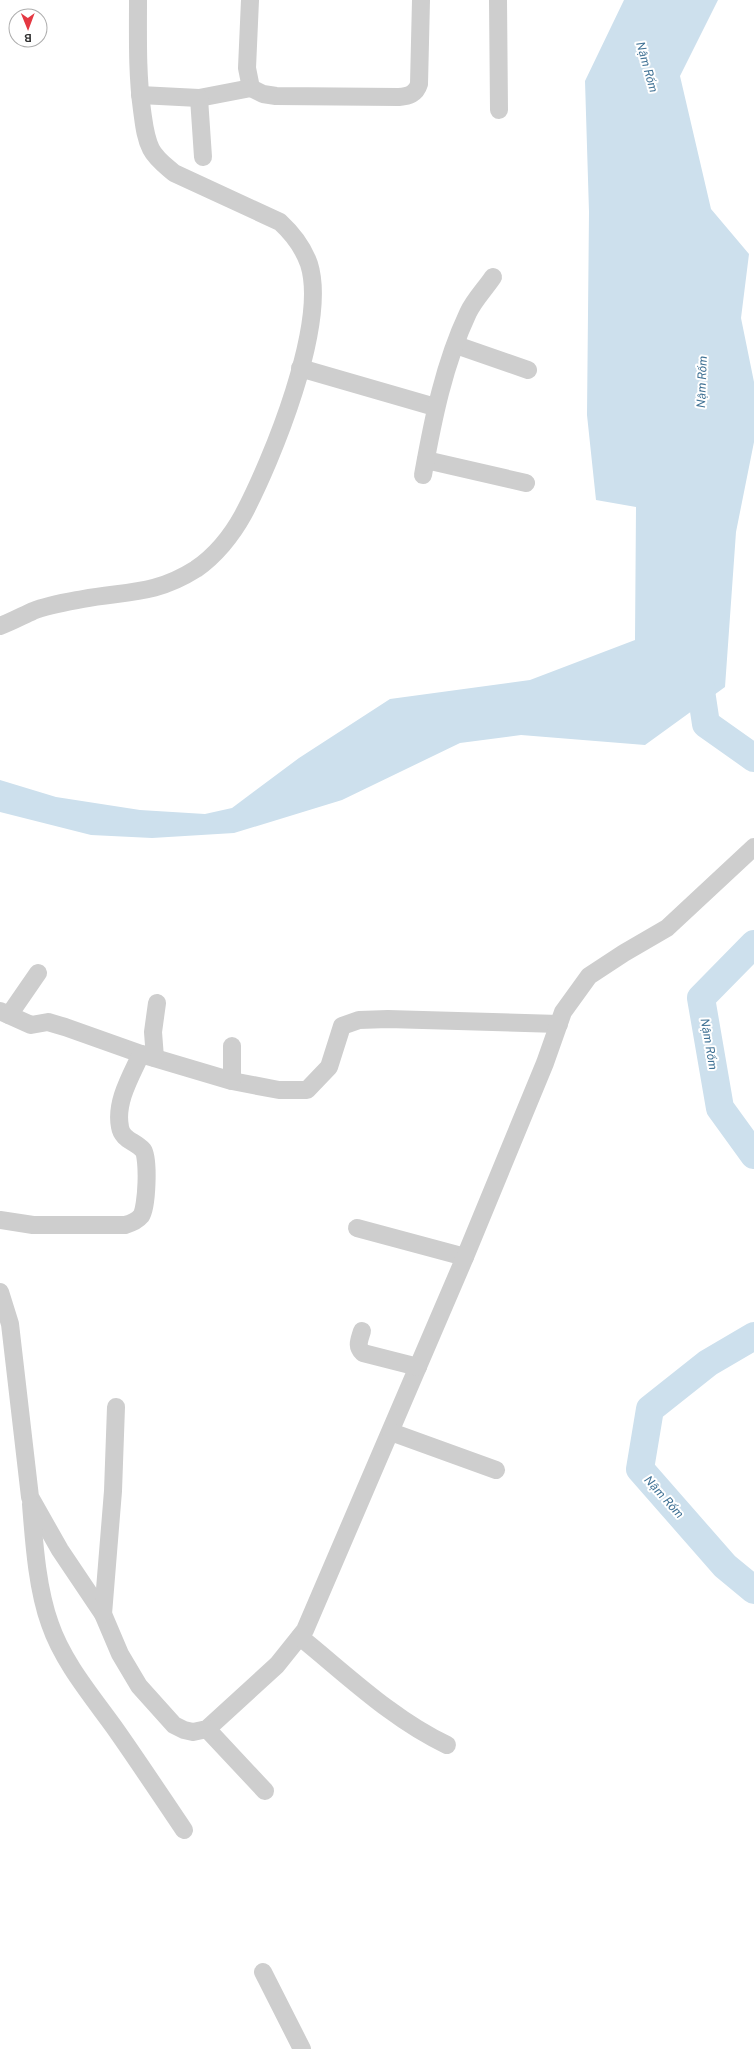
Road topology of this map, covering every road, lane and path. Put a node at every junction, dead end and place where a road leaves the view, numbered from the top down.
1 (138, 0) edge
2 (250, 0) edge
3 (421, 0) edge
4 (498, 0) edge
5 (251, 88) junction
6 (140, 95) junction
7 (199, 98) junction
8 (499, 110) dead end
9 (203, 157) dead end
10 (493, 277) dead end
11 (456, 345) junction
12 (300, 368) junction
13 (528, 370) dead end
14 (435, 407) junction
15 (526, 483) dead end
16 (0, 626) edge
17 (752, 849) edge
18 (38, 973) dead end
19 (157, 1003) dead end
20 (4, 1013) edge
21 (559, 1024) junction
22 (232, 1046) dead end
23 (148, 1056) junction
24 (232, 1080) junction
25 (0, 1220) edge
26 (357, 1228) dead end
27 (465, 1257) junction
28 (0, 1292) edge
29 (362, 1331) dead end
30 (418, 1367) junction
31 (116, 1407) dead end
32 (391, 1432) junction
33 (496, 1470) dead end
34 (30, 1498) junction
35 (103, 1614) junction
36 (302, 1634) junction
37 (208, 1729) junction
38 (446, 1745) dead end
39 (265, 1791) dead end
40 (184, 1830) dead end
41 (263, 1972) dead end
42 (302, 2049) edge

1 - 6 street
2 - 5 street
3 - 5 street
4 - 8 street
5 - 7 street
6 - 7 street
6 - 12 street
7 - 9 street
10 - 11 street
11 - 13 street
11 - 14 street
12 - 14 street
12 - 16 street
14 - 15 street
17 - 21 street
18 - 20 street
19 - 23 street
20 - 23 street
21 - 24 street
21 - 27 street
22 - 24 street
23 - 24 street
23 - 25 street
26 - 27 street
27 - 30 street
28 - 34 street
29 - 30 street
30 - 32 street
31 - 35 street
32 - 33 street
32 - 36 street
34 - 35 street
34 - 40 street
35 - 37 street
36 - 37 street
36 - 38 street
37 - 39 street
41 - 42 street

